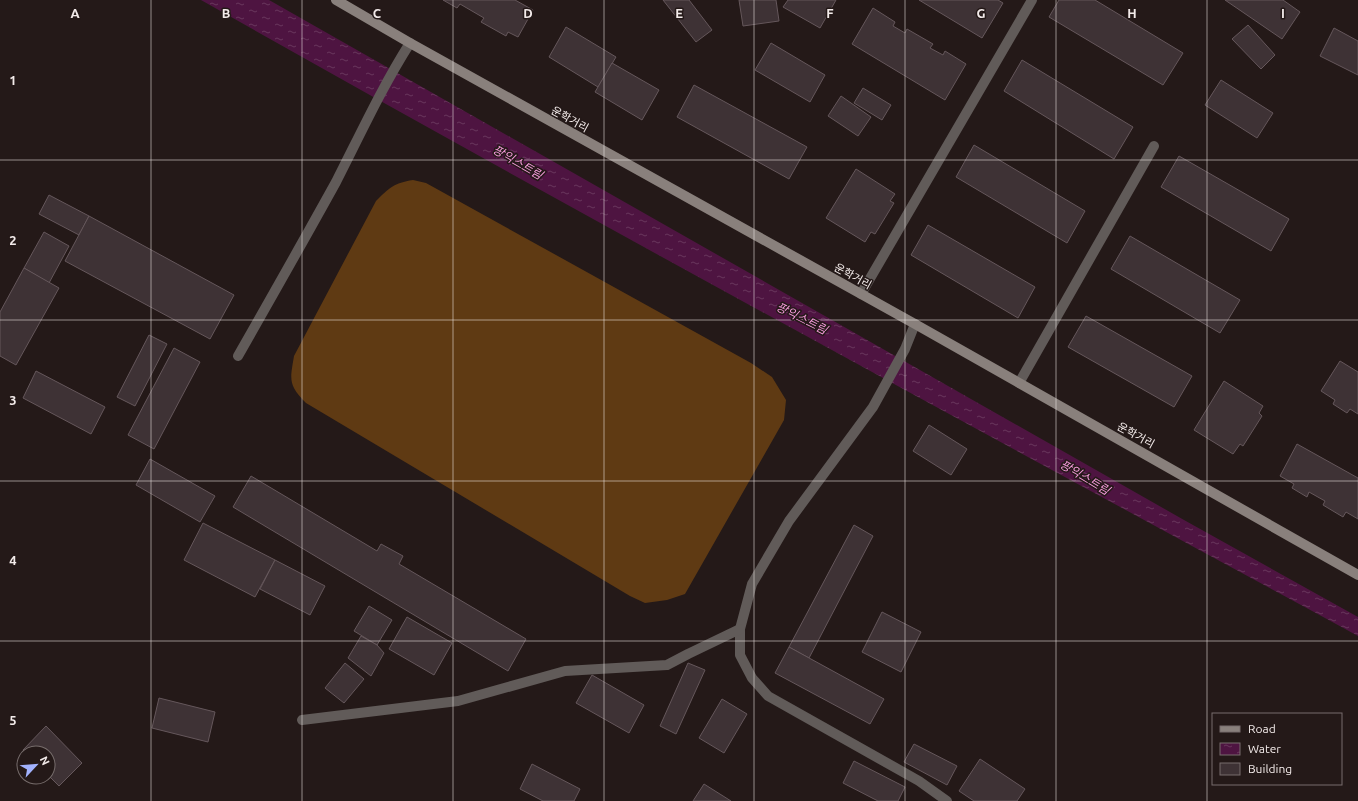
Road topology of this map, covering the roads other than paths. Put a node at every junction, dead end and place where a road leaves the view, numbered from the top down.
1 (336, 0) edge
2 (1032, 0) edge
3 (410, 43) junction
4 (1154, 146) dead end
5 (861, 294) junction
6 (915, 324) junction
7 (238, 356) dead end
8 (1019, 384) junction
9 (1358, 575) edge
10 (740, 629) junction
11 (302, 720) dead end
12 (947, 801) edge

1 - 3 main road, 운학거리
2 - 5 street
3 - 5 main road, 운학거리
3 - 7 street
4 - 8 street
5 - 6 main road, 운학거리
6 - 8 main road, 운학거리
6 - 10 street
8 - 9 main road, 운학거리
10 - 11 street
10 - 12 street

